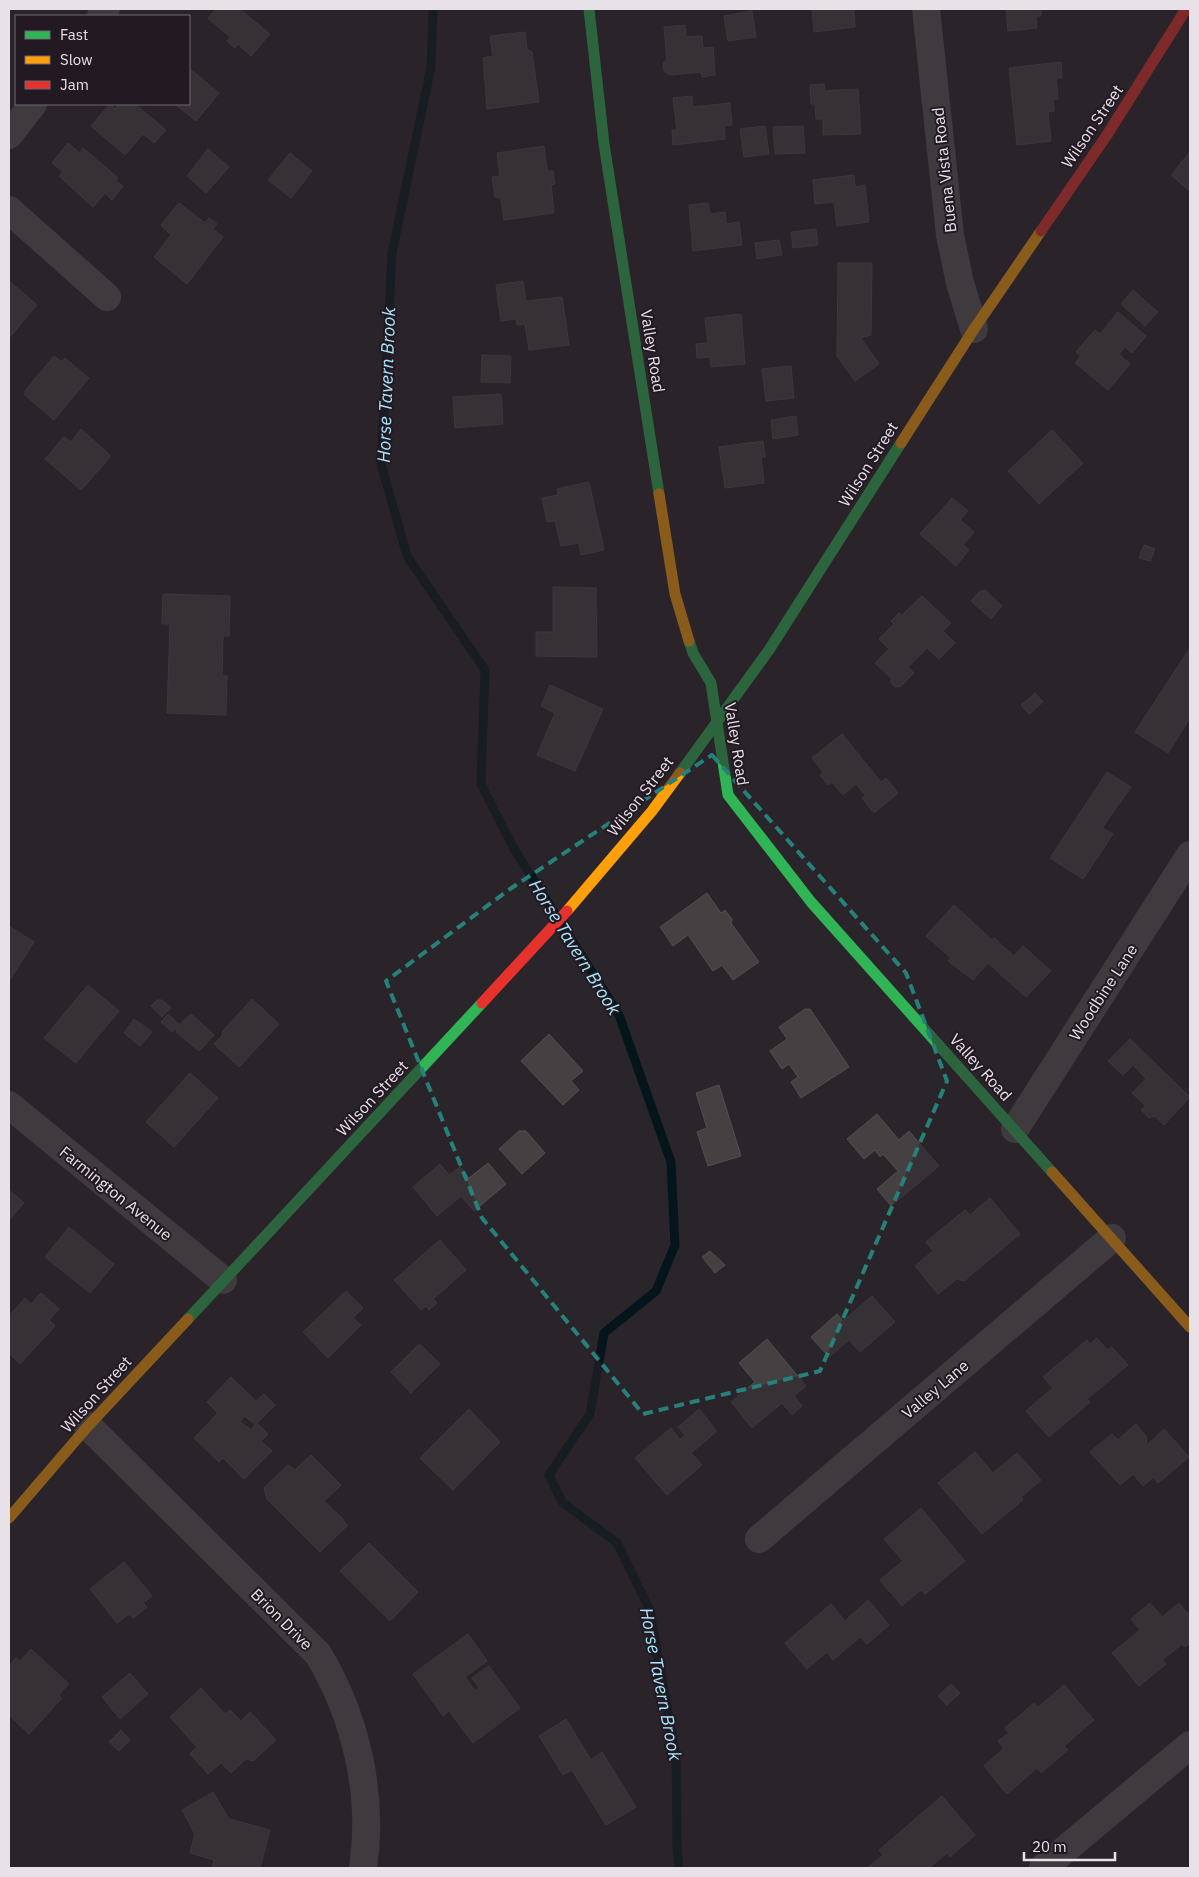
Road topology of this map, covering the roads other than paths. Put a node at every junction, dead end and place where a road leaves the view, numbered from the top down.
1 (589, 9) edge
2 (926, 9) edge
3 (1186, 9) edge
4 (32, 105) edge
5 (9, 135) edge
6 (9, 210) edge
7 (107, 297) dead end
8 (974, 328) junction
9 (716, 722) junction
10 (1190, 855) edge
11 (9, 1105) edge
12 (1015, 1129) junction
13 (1112, 1238) junction
14 (223, 1280) junction
15 (1190, 1327) edge
16 (88, 1426) junction
17 (9, 1518) edge
18 (759, 1539) dead end
19 (1190, 1745) edge
20 (363, 1868) edge
21 (1043, 1868) edge

1 - 9 main road, Valley Road
2 - 8 street, Buena Vista Road
3 - 8 main road, Wilson Street
4 - 5 street
6 - 7 street
8 - 9 main road, Wilson Street
9 - 12 main road, Valley Road
9 - 14 main road, Wilson Street
10 - 12 street, Woodbine Lane
11 - 14 street, Farmington Avenue
12 - 13 main road, Valley Road
13 - 15 main road, Valley Road
13 - 18 street, Valley Lane
14 - 16 main road, Wilson Street
16 - 17 main road, Wilson Street
16 - 20 street, Brion Drive
19 - 21 street

